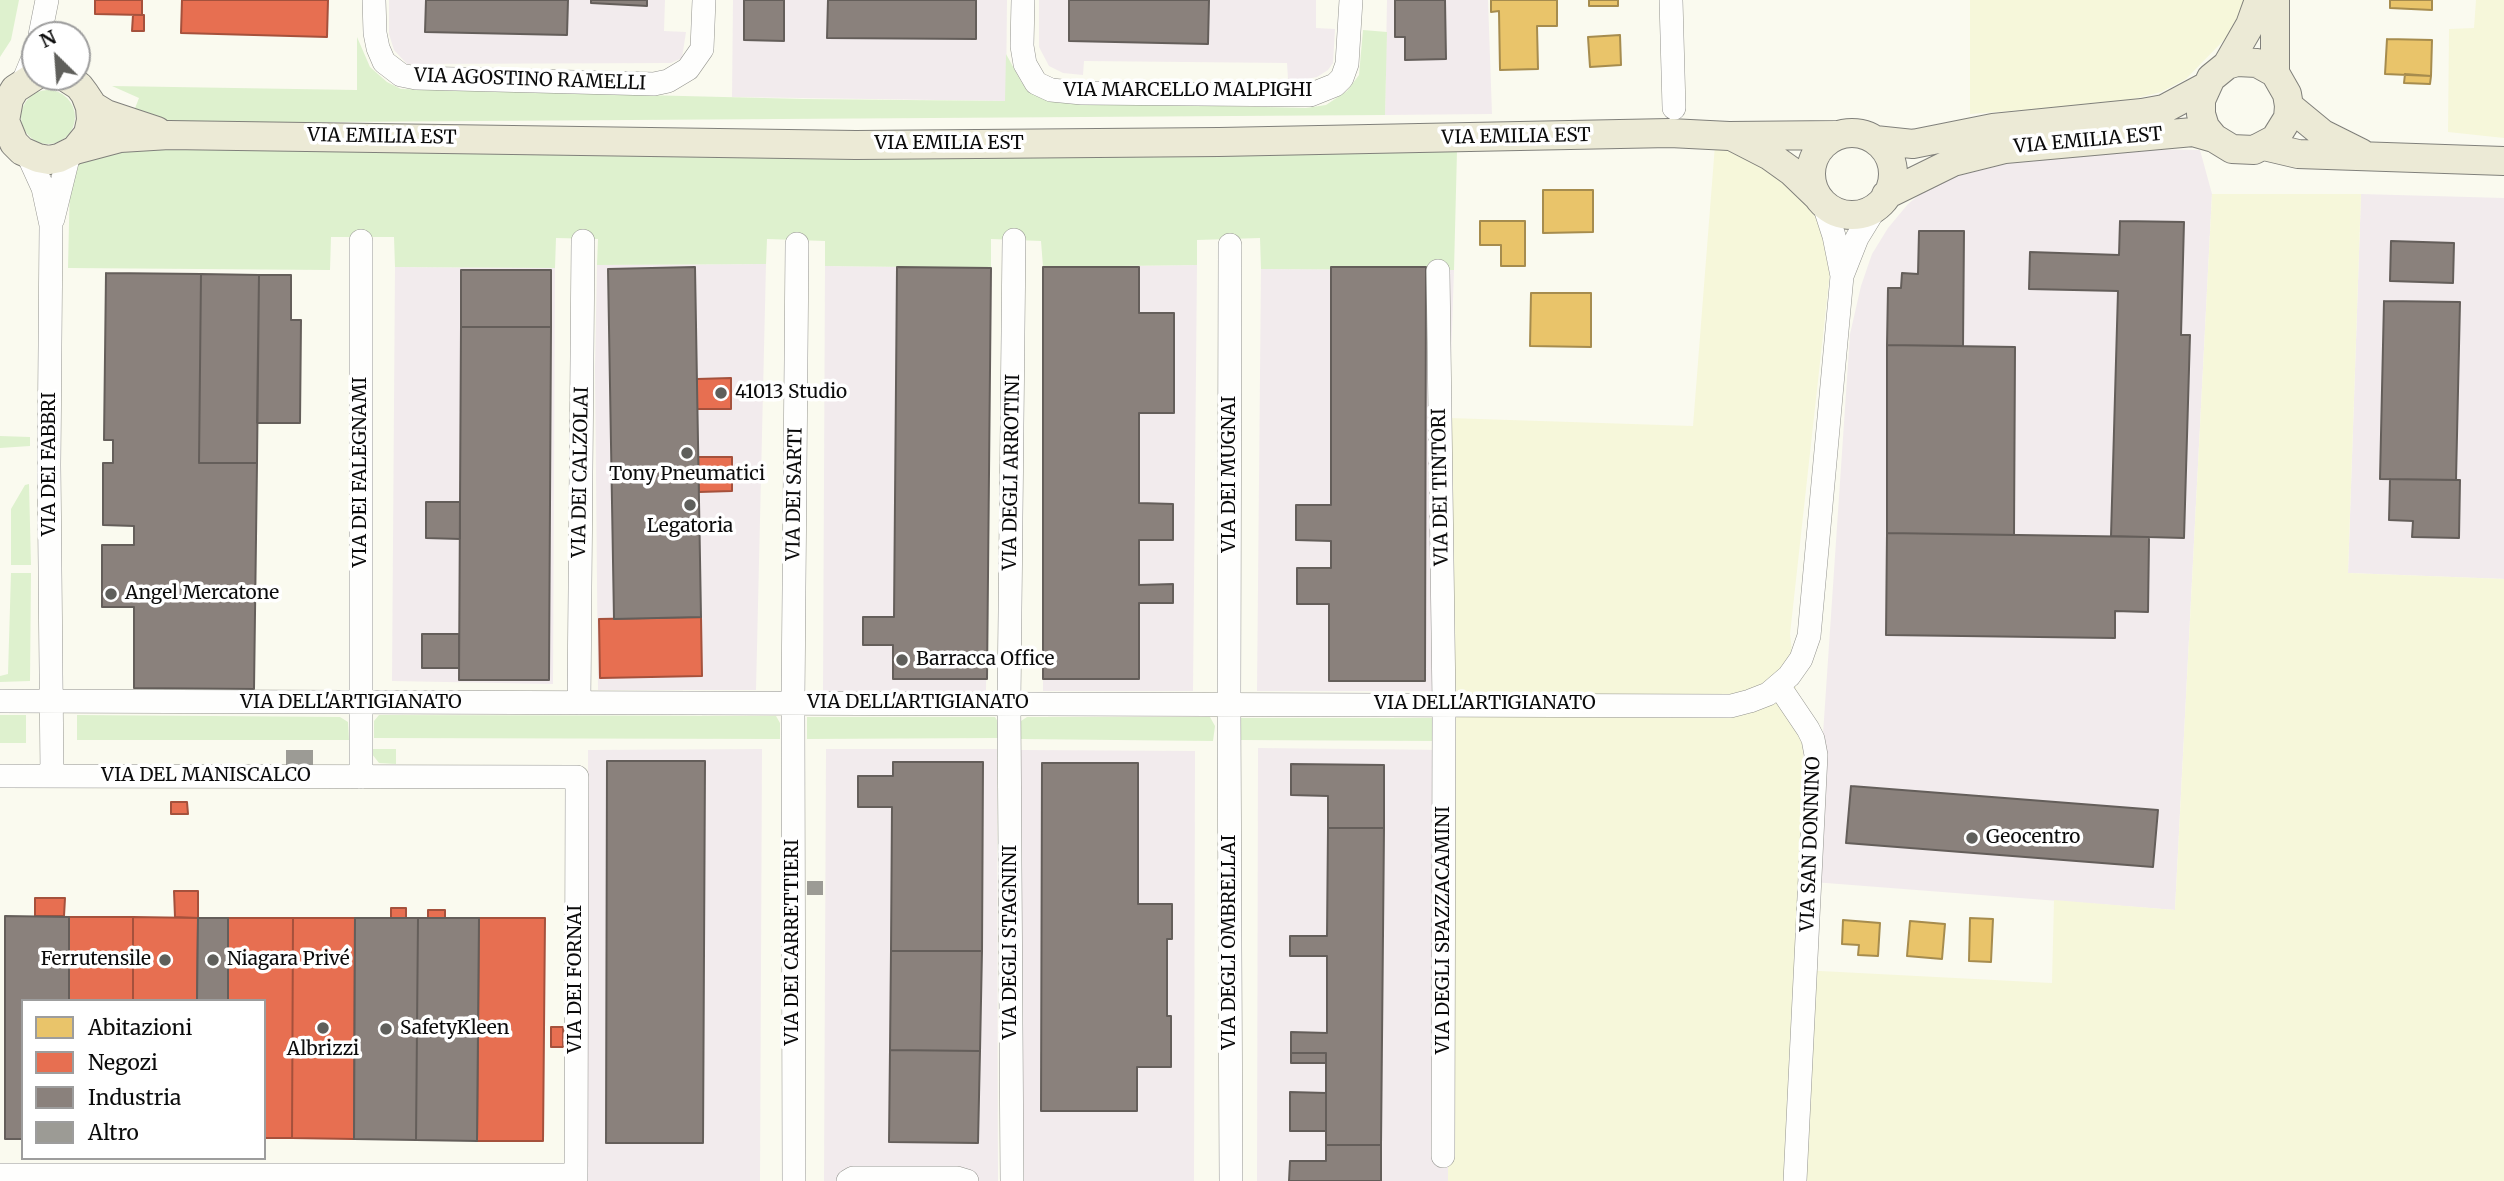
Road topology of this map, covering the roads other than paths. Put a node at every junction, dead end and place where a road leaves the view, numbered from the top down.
1 (374, 0) edge
2 (704, 0) edge
3 (1023, 0) edge
4 (1351, 0) edge
5 (1671, 0) edge
6 (2259, 0) edge
7 (2275, 0) edge
8 (47, 4) edge
9 (51, 21) edge
10 (2227, 65) junction
11 (2275, 74) junction
12 (18, 86) edge
13 (2205, 87) junction
14 (80, 91) edge
15 (81, 91) edge
16 (2289, 106) junction
17 (1674, 108) dead end
18 (169, 135) junction
19 (1837, 135) junction
20 (1729, 136) junction
21 (2214, 138) junction
22 (1875, 140) junction
23 (2264, 146) junction
24 (17, 150) edge
25 (72, 152) junction
26 (2370, 157) junction
27 (2504, 161) edge
28 (1820, 200) junction
29 (1881, 201) junction
30 (51, 226) junction
31 (1014, 240) dead end
32 (360, 241) dead end
33 (583, 241) dead end
34 (797, 244) dead end
35 (1230, 245) dead end
36 (1438, 271) dead end
37 (1842, 276) junction
38 (1779, 686) junction
39 (0, 701) edge
40 (52, 702) junction
41 (362, 703) junction
42 (579, 703) junction
43 (793, 703) junction
44 (1009, 703) junction
45 (1229, 704) junction
46 (1444, 704) junction
47 (0, 776) edge
48 (52, 776) junction
49 (361, 777) junction
50 (577, 777) joint
51 (1444, 1156) dead end
52 (0, 1175) edge
53 (576, 1178) edge
54 (794, 1181) edge
55 (848, 1181) edge
56 (967, 1181) edge
57 (1012, 1181) edge
58 (1231, 1181) edge
59 (1795, 1181) edge

1 - 2 street, VIA AGOSTINO RAMELLI
3 - 4 street, VIA MARCELLO MALPIGHI
5 - 17 street
6 - 10 main road, VIA EMILIA EST
7 - 11 main road
8 - 9 street
10 - 11 main road
10 - 13 main road, VIA EMILIA EST
11 - 16 main road, VIA EMILIA EST
12 - 24 main road
13 - 21 main road
13 - 22 main road, VIA EMILIA EST
14 - 25 main road, VIA EMILIA EST
15 - 18 main road, VIA EMILIA EST
16 - 23 main road
16 - 26 main road, VIA EMILIA EST
18 - 20 main road, VIA EMILIA EST
18 - 25 main road, VIA EMILIA EST
19 - 20 main road, VIA EMILIA EST
19 - 22 main road, VIA EMILIA EST
19 - 28 main road
20 - 28 main road, VIA EMILIA EST
21 - 23 main road, VIA EMILIA EST
21 - 29 main road, VIA EMILIA EST
22 - 29 main road
23 - 26 main road, VIA EMILIA EST
24 - 25 main road, VIA EMILIA EST
24 - 30 street, VIA DEI FABBRI
25 - 30 street, VIA DEI FABBRI
26 - 27 main road, VIA EMILIA EST
28 - 29 main road, VIA EMILIA EST
28 - 37 street
29 - 37 street
30 - 40 street, VIA DEI FABBRI
31 - 44 street, VIA DEGLI ARROTINI
32 - 41 street, VIA DEI FALEGNAMI
33 - 42 street, VIA DEI CALZOLAI
34 - 43 street, VIA DEI SARTI
35 - 45 street, VIA DEI MUGNAI
36 - 46 street, VIA DEI TINTORI
37 - 38 street
38 - 46 street, VIA DELL'ARTIGIANATO
38 - 59 street, VIA SAN DONNINO
39 - 40 street, VIA DELL'ARTIGIANATO
40 - 41 street, VIA DELL'ARTIGIANATO
40 - 48 street
41 - 42 street, VIA DELL'ARTIGIANATO
41 - 49 street
42 - 43 street, VIA DELL'ARTIGIANATO
43 - 44 street, VIA DELL'ARTIGIANATO
43 - 54 street, VIA DEI CARRETTIERI
44 - 45 street, VIA DELL'ARTIGIANATO
44 - 57 street, VIA DEGLI STAGNINI
45 - 46 street, VIA DELL'ARTIGIANATO
45 - 58 street, VIA DEGLI OMBRELLAI
46 - 51 street, VIA DEGLI SPAZZACAMINI
47 - 48 street, VIA DEL MANISCALCO
48 - 49 street, VIA DEL MANISCALCO
49 - 50 street, VIA DEL MANISCALCO
50 - 53 street, VIA DEI FORNAI
52 - 53 street
55 - 56 street

